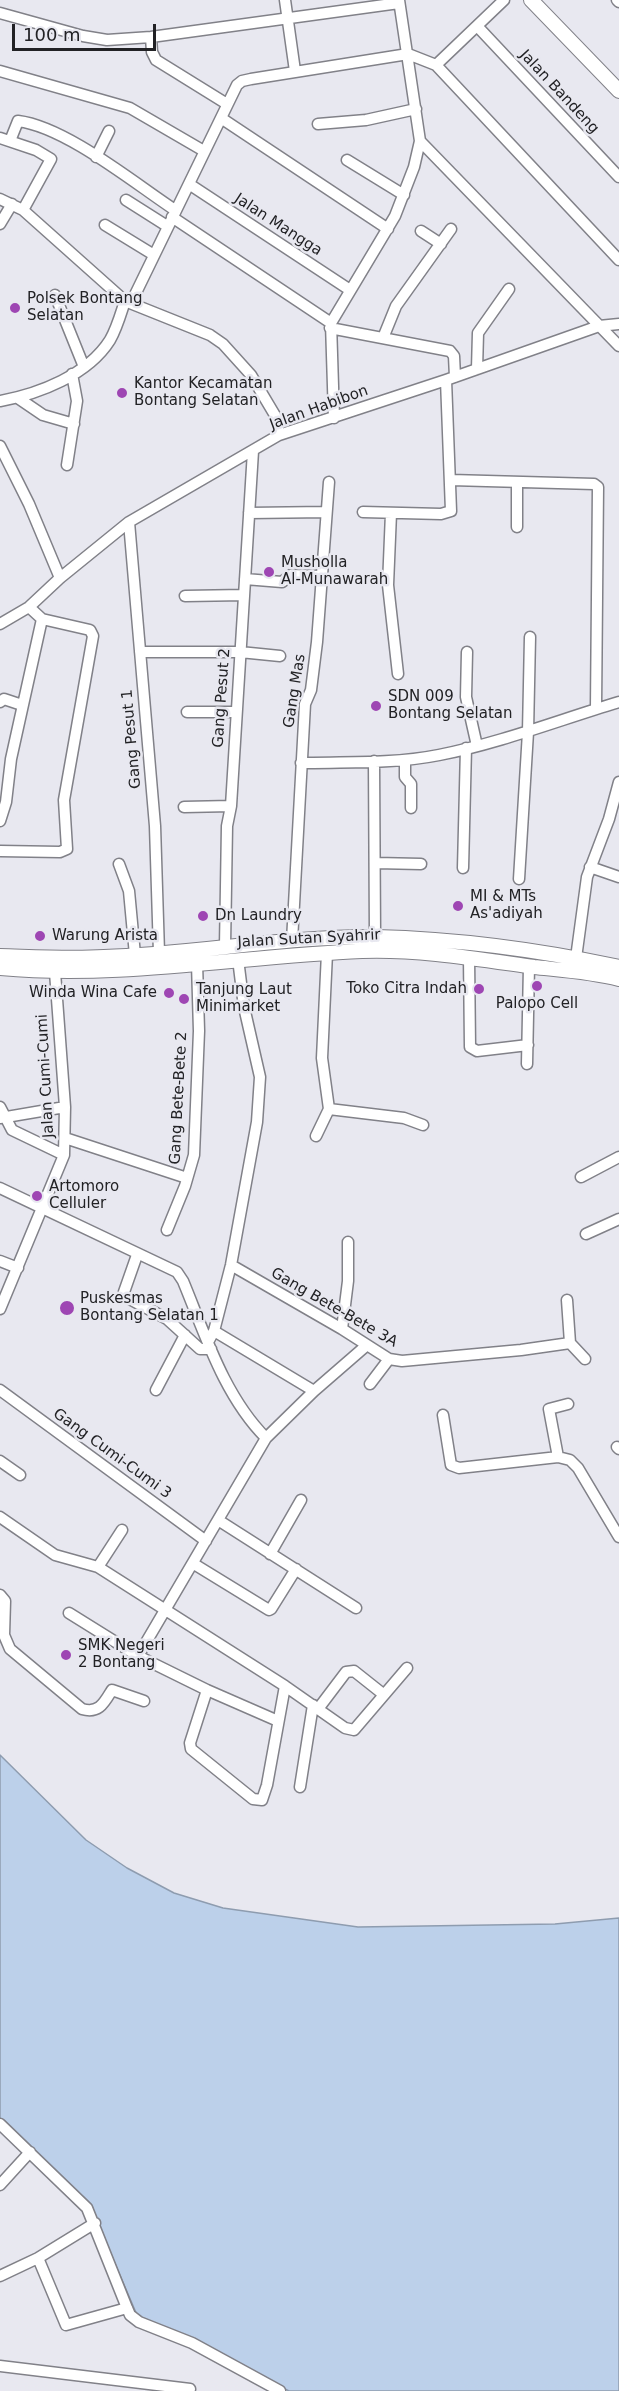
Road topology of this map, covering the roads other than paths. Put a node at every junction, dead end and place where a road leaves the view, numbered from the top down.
1 (285, 0) edge
2 (504, 0) edge
3 (399, 2) edge
4 (536, 2) edge
5 (0, 13) edge
6 (287, 19) junction
7 (477, 26) junction
8 (151, 37) junction
9 (408, 54) junction
10 (436, 65) junction
11 (0, 71) edge
12 (295, 71) junction
13 (619, 91) edge
14 (227, 104) junction
15 (416, 109) junction
16 (221, 118) junction
17 (318, 124) dead end
18 (109, 131) dead end
19 (5, 140) edge
20 (420, 141) junction
21 (204, 151) junction
22 (96, 157) junction
23 (347, 160) dead end
24 (619, 177) edge
25 (189, 184) junction
26 (404, 195) junction
27 (0, 199) edge
28 (126, 200) dead end
29 (12, 204) junction
30 (22, 210) junction
31 (171, 218) junction
32 (0, 224) edge
33 (105, 225) dead end
34 (388, 229) junction
35 (451, 229) dead end
36 (421, 231) dead end
37 (441, 244) junction
38 (154, 255) junction
39 (619, 261) edge
40 (350, 290) junction
41 (508, 290) dead end
42 (56, 295) dead end
43 (128, 302) junction
44 (619, 324) edge
45 (331, 326) junction
46 (599, 326) junction
47 (383, 338) junction
48 (619, 346) edge
49 (84, 367) junction
50 (477, 369) junction
51 (72, 374) junction
52 (451, 379) junction
53 (18, 398) junction
54 (0, 401) edge
55 (334, 418) junction
56 (74, 424) junction
57 (279, 435) junction
58 (0, 446) edge
59 (253, 451) junction
60 (67, 465) dead end
61 (451, 480) junction
62 (329, 482) dead end
63 (517, 482) junction
64 (326, 512) junction
65 (363, 512) dead end
66 (249, 513) junction
67 (392, 513) junction
68 (129, 522) junction
69 (517, 526) dead end
70 (322, 576) junction
71 (60, 578) junction
72 (245, 579) junction
73 (244, 594) junction
74 (185, 596) dead end
75 (29, 607) junction
76 (42, 620) junction
77 (0, 624) edge
78 (530, 637) dead end
79 (140, 652) junction
80 (240, 652) junction
81 (467, 652) dead end
82 (280, 657) dead end
83 (398, 674) dead end
84 (0, 702) edge
85 (619, 702) edge
86 (22, 705) junction
87 (596, 708) junction
88 (186, 712) dead end
89 (236, 712) junction
90 (528, 732) junction
91 (471, 747) junction
92 (405, 760) junction
93 (375, 761) junction
94 (301, 763) junction
95 (619, 783) edge
96 (617, 800) edge
97 (231, 806) junction
98 (184, 807) dead end
99 (411, 808) dead end
100 (0, 821) edge
101 (0, 851) edge
102 (376, 863) junction
103 (119, 864) dead end
104 (421, 864) dead end
105 (590, 867) junction
106 (463, 868) dead end
107 (619, 877) edge
108 (519, 879) dead end
109 (375, 938) junction
110 (292, 941) junction
111 (225, 946) junction
112 (469, 951) junction
113 (159, 953) junction
114 (327, 953) junction
115 (135, 955) junction
116 (0, 956) edge
117 (576, 958) junction
118 (238, 959) junction
119 (197, 963) junction
120 (54, 966) junction
121 (529, 966) junction
122 (619, 967) edge
123 (0, 968) edge
124 (619, 979) edge
125 (528, 1045) junction
126 (527, 1064) dead end
127 (65, 1107) junction
128 (328, 1108) junction
129 (2, 1114) edge
130 (423, 1125) dead end
131 (316, 1136) dead end
132 (65, 1138) junction
133 (64, 1155) junction
134 (618, 1162) edge
135 (581, 1177) dead end
136 (188, 1178) junction
137 (0, 1188) edge
138 (43, 1208) junction
139 (619, 1219) edge
140 (166, 1230) dead end
141 (586, 1234) dead end
142 (348, 1242) dead end
143 (137, 1255) junction
144 (0, 1261) edge
145 (231, 1265) junction
146 (18, 1268) junction
147 (567, 1300) dead end
148 (1, 1302) edge
149 (342, 1329) junction
150 (214, 1331) junction
151 (185, 1335) junction
152 (570, 1343) junction
153 (209, 1345) junction
154 (367, 1345) junction
155 (389, 1359) junction
156 (585, 1359) dead end
157 (369, 1384) dead end
158 (0, 1390) edge
159 (156, 1390) dead end
160 (314, 1391) junction
161 (568, 1404) dead end
162 (443, 1415) dead end
163 (266, 1438) junction
164 (558, 1457) junction
165 (0, 1461) edge
166 (20, 1475) dead end
167 (301, 1500) dead end
168 (0, 1516) edge
169 (218, 1520) junction
170 (122, 1530) dead end
171 (619, 1537) edge
172 (206, 1541) junction
173 (270, 1554) junction
174 (194, 1563) junction
175 (98, 1567) junction
176 (296, 1569) junction
177 (0, 1595) edge
178 (356, 1608) dead end
179 (167, 1609) junction
180 (69, 1613) dead end
181 (138, 1656) junction
182 (407, 1668) dead end
183 (285, 1686) junction
184 (207, 1690) junction
185 (383, 1694) junction
186 (144, 1701) dead end
187 (315, 1707) junction
188 (278, 1721) junction
189 (300, 1787) dead end
190 (0, 2124) edge
191 (30, 2152) junction
192 (0, 2185) edge
193 (94, 2223) junction
194 (38, 2258) junction
195 (0, 2276) edge
196 (126, 2308) junction
197 (0, 2366) edge
198 (190, 2389) dead end
199 (279, 2391) edge

1 - 6 street
2 - 7 street
3 - 6 street
3 - 9 street
4 - 13 street
5 - 8 street
6 - 8 street
6 - 12 street
7 - 10 street
7 - 24 street, Jalan Bandeng
8 - 14 street
9 - 10 street
9 - 12 street
9 - 15 street
10 - 39 street
11 - 21 street
12 - 14 street
14 - 16 street
15 - 17 street
15 - 20 street
16 - 21 street
16 - 34 street
18 - 22 street
19 - 22 street
19 - 30 street
20 - 26 street
20 - 46 street
21 - 25 street
22 - 31 street
23 - 26 street
25 - 31 street
25 - 40 street, Jalan Mangga
26 - 34 street
27 - 29 street
28 - 31 street
29 - 30 street
29 - 32 street
30 - 43 street
31 - 38 street
31 - 45 street
33 - 38 street
34 - 40 street
35 - 37 street
36 - 37 street
37 - 47 street
38 - 43 street
40 - 45 street
41 - 50 street
42 - 49 street
43 - 49 street
43 - 57 street
44 - 46 street, Jalan Habibon
45 - 47 street
45 - 55 street
46 - 48 street
46 - 50 street, Jalan Habibon
47 - 52 street
49 - 51 street
50 - 52 street, Jalan Habibon
51 - 53 street
51 - 56 street
52 - 55 street, Jalan Habibon
52 - 61 street
53 - 54 street
53 - 56 street
55 - 57 street, Jalan Habibon
56 - 60 street
57 - 59 street, Jalan Habibon
58 - 71 street
59 - 66 street, Gang Pesut 2
59 - 68 street, Jalan Habibon
61 - 63 street
61 - 67 street
62 - 64 street, Gang Mas
63 - 69 street
63 - 87 street
64 - 66 street
64 - 70 street, Gang Mas
65 - 67 street
66 - 72 street, Gang Pesut 2
67 - 83 street
68 - 71 street, Jalan Habibon
68 - 79 street, Gang Pesut 1
70 - 72 street
70 - 94 street, Gang Mas
71 - 75 street, Jalan Habibon
72 - 73 street, Gang Pesut 2
73 - 74 street
73 - 80 street, Gang Pesut 2
75 - 76 street
75 - 77 street, Jalan Habibon
76 - 86 street
76 - 101 street
78 - 90 street
79 - 80 street
79 - 113 street, Gang Pesut 1
80 - 82 street
80 - 89 street, Gang Pesut 2
81 - 91 street
84 - 86 street
85 - 87 street
86 - 100 street
87 - 90 street
88 - 89 street
89 - 97 street, Gang Pesut 2
90 - 91 street
90 - 108 street
91 - 92 street
91 - 106 street
92 - 93 street
92 - 99 street
93 - 94 street
93 - 102 street
94 - 110 street, Gang Mas
95 - 96 street
96 - 105 street
97 - 98 street
97 - 111 street, Gang Pesut 2
102 - 104 street
102 - 109 street
103 - 115 street
105 - 107 street
105 - 117 street
109 - 110 street, Jalan Sutan Syahrir
109 - 112 street, Jalan Sutan Syahrir
110 - 111 street, Jalan Sutan Syahrir
111 - 113 street, Jalan Sutan Syahrir
112 - 114 street, Jalan Sutan Syahrir
112 - 117 street, Jalan Sutan Syahrir
112 - 121 street, Jalan Sutan Syahrir
112 - 125 street
113 - 115 street, Jalan Sutan Syahrir
114 - 118 street, Jalan Sutan Syahrir
114 - 128 street
115 - 120 street, Jalan Sutan Syahrir
116 - 120 street, Jalan Sutan Syahrir
117 - 122 street, Jalan Sutan Syahrir
118 - 119 street, Jalan Sutan Syahrir
118 - 145 street
119 - 120 street, Jalan Sutan Syahrir
119 - 136 street, Gang Bete-Bete 2
120 - 123 street, Jalan Sutan Syahrir
120 - 127 street, Jalan Cumi-Cumi
121 - 124 street, Jalan Sutan Syahrir
121 - 125 street
125 - 126 street
127 - 129 street
127 - 132 street, Jalan Cumi-Cumi
128 - 130 street
128 - 131 street
129 - 133 street
132 - 133 street, Jalan Cumi-Cumi
132 - 136 street
133 - 138 street, Jalan Cumi-Cumi
134 - 135 street
136 - 140 street, Gang Bete-Bete 2
137 - 138 street
138 - 143 street
138 - 146 street, Jalan Cumi-Cumi
139 - 141 street
142 - 149 street
143 - 151 street
143 - 153 street
144 - 146 street
145 - 149 street, Gang Bete-Bete 3A
145 - 150 street
146 - 148 street, Jalan Cumi-Cumi
147 - 152 street
149 - 154 street, Gang Bete-Bete 3A
150 - 153 street
150 - 160 street
151 - 153 street
151 - 159 street
152 - 155 street, Gang Bete-Bete 3A
152 - 156 street
153 - 163 street
154 - 155 street, Gang Bete-Bete 3A
154 - 160 street
155 - 157 street
158 - 172 street, Gang Cumi-Cumi 3
160 - 163 street
161 - 164 street
162 - 164 street
163 - 169 street
164 - 171 street
165 - 166 street
167 - 173 street
168 - 175 street
169 - 172 street
169 - 173 street
170 - 175 street
172 - 174 street
173 - 176 street
174 - 176 street
174 - 179 street
175 - 179 street
176 - 178 street
177 - 186 street
179 - 181 street
179 - 183 street
180 - 181 street
181 - 184 street
182 - 185 street
183 - 187 street
183 - 188 street
184 - 188 street
184 - 188 street
185 - 187 street
185 - 187 street
187 - 189 street
190 - 191 street
191 - 192 street
191 - 193 street
193 - 194 street
193 - 196 street
194 - 195 street
194 - 196 street
196 - 199 street
197 - 198 street

